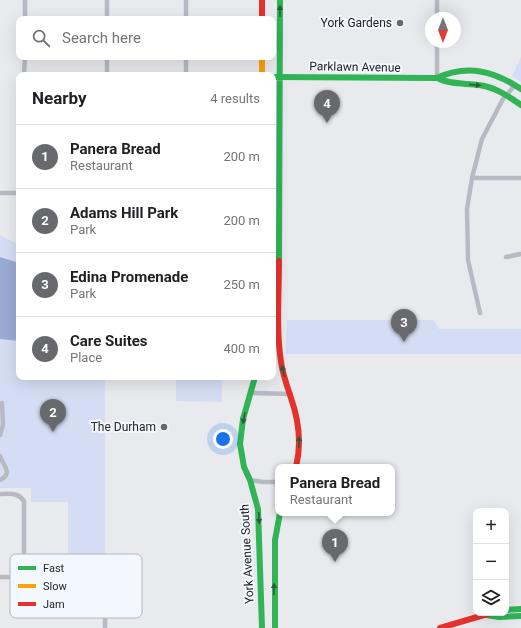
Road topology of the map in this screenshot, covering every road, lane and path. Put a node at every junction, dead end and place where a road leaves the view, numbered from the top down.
1 (25, 0) edge
2 (107, 0) edge
3 (186, 0) edge
4 (262, 0) edge
5 (280, 0) edge
6 (437, 0) edge
7 (437, 12) edge
8 (25, 16) edge
9 (107, 16) edge
10 (186, 16) edge
11 (262, 16) edge
12 (437, 48) edge
13 (24, 60) edge
14 (107, 60) edge
15 (186, 60) edge
16 (262, 60) edge
17 (24, 72) edge
18 (107, 72) edge
19 (186, 72) edge
20 (262, 72) edge
21 (276, 77) edge
22 (437, 78) junction
23 (515, 85) junction
24 (521, 89) edge
25 (507, 95) junction
26 (521, 105) edge
27 (472, 178) junction
28 (521, 178) edge
29 (0, 193) edge
30 (16, 193) edge
31 (521, 254) edge
32 (506, 256) dead end
33 (276, 263) edge
34 (480, 313) dead end
35 (254, 380) edge
36 (250, 393) junction
37 (292, 394) junction
38 (2, 404) dead end
39 (0, 435) edge
40 (0, 456) edge
41 (296, 464) edge
42 (0, 480) edge
43 (250, 480) junction
44 (275, 482) edge
45 (0, 494) edge
46 (279, 516) edge
47 (24, 554) edge
48 (521, 609) edge
49 (509, 610) edge
50 (480, 616) edge
51 (495, 616) edge
52 (521, 616) edge
53 (105, 618) edge
54 (105, 628) edge
55 (262, 628) edge
56 (275, 628) edge
57 (440, 628) edge

1 - 8 street
2 - 9 street
3 - 10 street
4 - 11 street
21 -> 5 street
6 - 7 street
12 - 22 street
13 - 17 street
14 - 18 street
15 - 19 street
16 - 20 street
21 - 22 street, Parklawn Avenue
21 - 33 street
22 - 23 street, Parklawn Avenue
22 -> 25 street, Parklawn Avenue
23 - 24 street, Parklawn Avenue
23 - 25 street
25 - 26 street, Parklawn Avenue
25 - 27 street
27 - 28 street
27 - 34 street
29 - 30 street
31 - 32 street
37 -> 33 street
35 - 36 street, York Avenue South
36 - 37 street
36 -> 43 street, York Avenue South
41 -> 37 street
38 - 39 street
40 - 42 street
43 - 44 street
43 -> 55 street, York Avenue South
45 - 47 street
56 -> 46 street, York Avenue South
48 - 49 street
50 - 57 street
51 - 52 street
53 - 54 street

